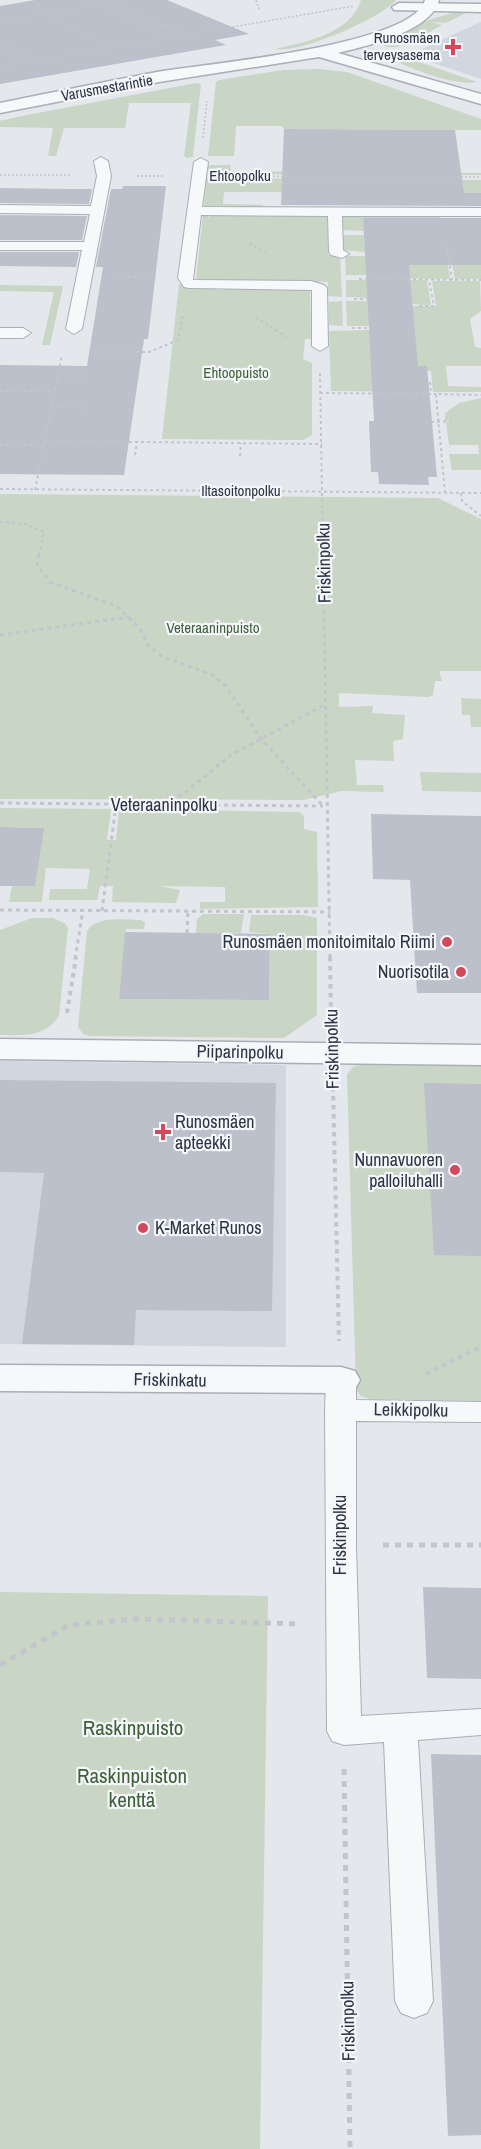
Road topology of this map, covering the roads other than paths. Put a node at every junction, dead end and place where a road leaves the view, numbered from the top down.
1 (401, 3) edge
2 (431, 4) edge
3 (481, 8) edge
4 (351, 46) junction
5 (327, 47) junction
6 (214, 68) junction
7 (433, 85) junction
8 (481, 99) edge
9 (0, 108) edge
10 (103, 168) road end
11 (200, 169) road end
12 (0, 209) edge
13 (98, 210) junction
14 (200, 211) junction
15 (335, 212) junction
16 (481, 212) edge
17 (0, 246) edge
18 (90, 246) junction
19 (342, 254) dead end
20 (74, 328) dead end
21 (0, 333) edge
22 (22, 333) dead end
23 (320, 353) road end
24 (0, 1049) edge
25 (481, 1055) edge
26 (0, 1378) edge
27 (340, 1395) junction
28 (481, 1412) edge
29 (481, 1722) edge
30 (399, 1727) junction
31 (414, 2001) dead end

1 - 2 street
1 - 5 street
2 - 3 street
2 - 4 street, Varusmestarintie
4 - 5 street, Varusmestarintie
4 - 7 street
5 - 6 street, Varusmestarintie
5 - 6 street, Varusmestarintie
5 - 7 street
6 - 9 street, Varusmestarintie
7 - 8 street
10 - 13 lane
11 - 14 lane
12 - 13 lane
13 - 18 lane
14 - 15 lane
14 - 23 lane
15 - 16 lane
15 - 19 lane
17 - 18 lane
18 - 20 lane
21 - 22 lane
24 - 25 street, Piiparinpolku
26 - 27 street, Friskinkatu
27 - 28 lane, Leikkipolku
27 - 30 lane, Friskinpolku
29 - 30 lane
30 - 31 lane

